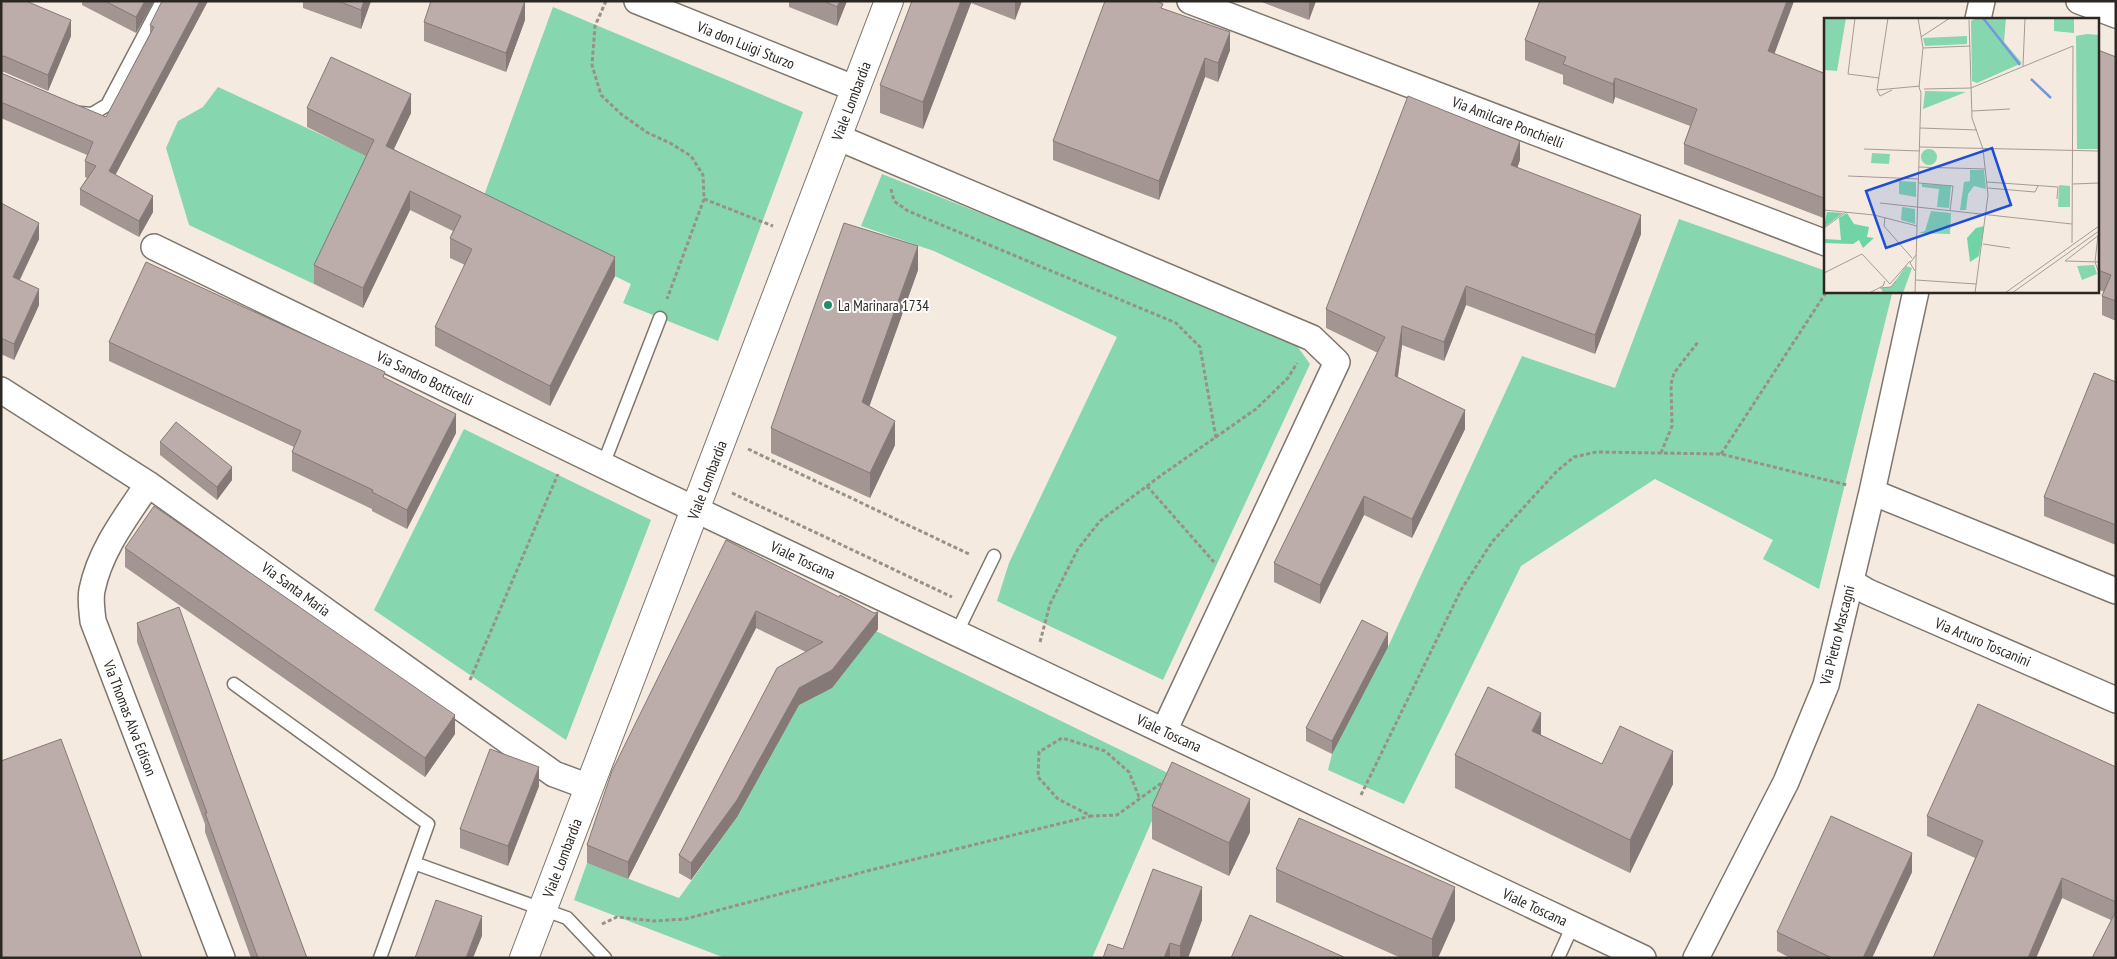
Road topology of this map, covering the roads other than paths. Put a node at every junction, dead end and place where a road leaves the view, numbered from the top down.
1 (162, 1) edge
2 (637, 1) edge
3 (889, 1) edge
4 (1982, 1) edge
5 (2079, 1) edge
6 (1197, 2) edge
7 (2116, 15) edge
8 (1978, 18) edge
9 (856, 88) junction
10 (69, 109) edge
11 (837, 137) junction
12 (1824, 241) edge
13 (154, 247) dead end
14 (1916, 292) edge
15 (660, 318) road end
16 (1, 390) edge
17 (603, 465) junction
18 (148, 484) junction
19 (1872, 492) junction
20 (695, 509) junction
21 (992, 560) road end
22 (1851, 582) junction
23 (2116, 591) edge
24 (957, 632) junction
25 (234, 684) dead end
26 (2116, 700) edge
27 (1164, 731) junction
28 (589, 787) junction
29 (414, 863) junction
30 (543, 909) junction
31 (1573, 925) junction
32 (222, 958) edge
33 (380, 958) edge
34 (524, 958) edge
35 (605, 958) edge
36 (1558, 958) edge
37 (1643, 958) edge
38 (1696, 958) edge

1 - 10 lane
2 - 9 street, Via don Luigi Sturzo
3 - 9 street, Viale Lombardia
4 - 8 street
5 - 7 street
6 - 12 street, Via Amilcare Ponchielli
9 - 11 street, Viale Lombardia
11 - 20 street, Viale Lombardia
11 - 27 street
13 - 17 street, Via Sandro Botticelli
14 - 19 street, Via Pietro Mascagni
15 - 17 lane
16 - 18 street, Via Santa Maria
17 - 20 street, Via Sandro Botticelli
18 - 28 street, Via Santa Maria
18 - 32 street, Via Thomas Alva Edison
19 - 22 street, Via Pietro Mascagni
19 - 23 street
20 - 24 street, Viale Toscana
20 - 28 street, Viale Lombardia
21 - 24 lane
22 - 26 street, Via Arturo Toscanini
22 - 38 street, Via Pietro Mascagni
24 - 27 street, Viale Toscana
25 - 29 lane
27 - 31 street, Viale Toscana
28 - 30 street, Viale Lombardia
29 - 30 lane
29 - 33 lane
30 - 34 street, Viale Lombardia
30 - 35 lane
31 - 36 lane
31 - 37 street, Viale Toscana

